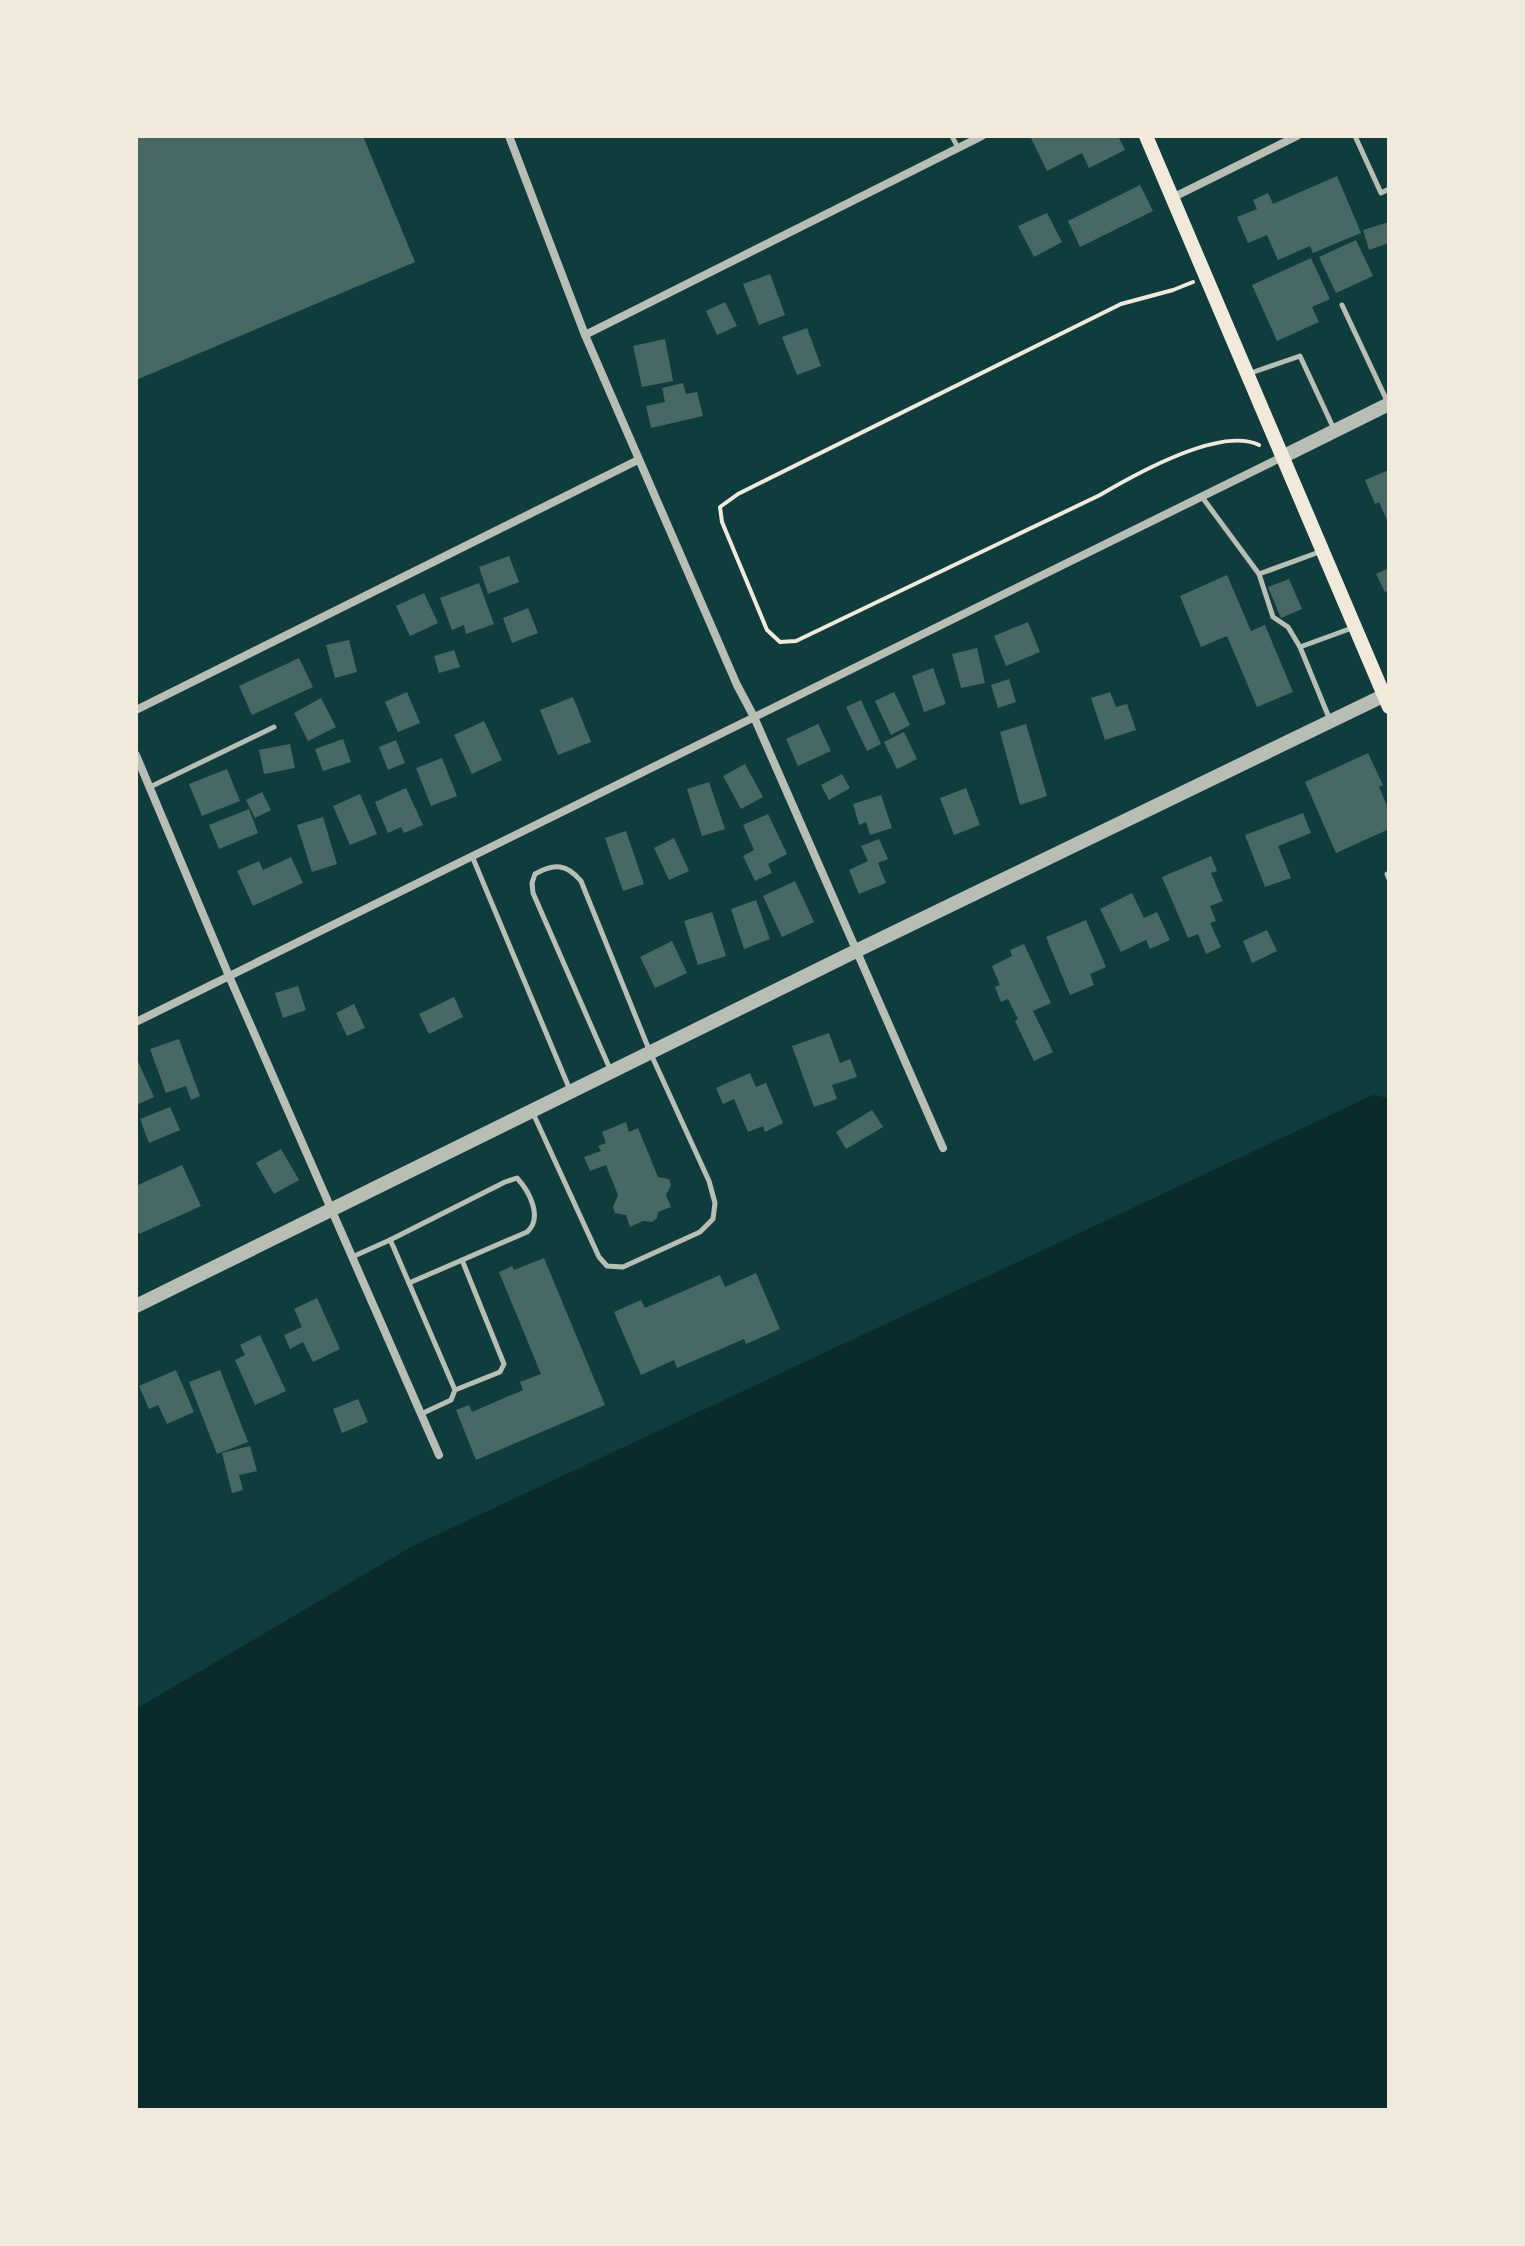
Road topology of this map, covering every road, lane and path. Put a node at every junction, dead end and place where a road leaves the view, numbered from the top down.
1 (509, 136) edge
2 (952, 136) edge
3 (982, 136) edge
4 (1146, 136) edge
5 (1297, 136) edge
6 (1355, 136) edge
7 (1279, 140) edge
8 (958, 148) junction
9 (1389, 189) edge
10 (1172, 198) junction
11 (1205, 277) junction
12 (1342, 305) dead end
13 (585, 335) junction
14 (1247, 374) junction
15 (1388, 404) edge
16 (1335, 431) junction
17 (1282, 457) junction
18 (638, 460) junction
19 (1202, 497) junction
20 (1322, 551) junction
21 (1259, 574) junction
22 (1354, 627) junction
23 (1300, 647) junction
24 (1387, 698) edge
25 (136, 710) edge
26 (754, 717) junction
27 (1330, 721) junction
28 (274, 727) dead end
29 (136, 755) edge
30 (150, 787) junction
31 (472, 856) junction
32 (858, 950) junction
33 (229, 976) junction
34 (136, 1022) edge
35 (650, 1052) junction
36 (611, 1071) junction
37 (570, 1091) junction
38 (531, 1110) junction
39 (943, 1148) dead end
40 (331, 1208) junction
41 (390, 1240) junction
42 (352, 1257) junction
43 (462, 1260) junction
44 (409, 1283) junction
45 (136, 1306) edge
46 (455, 1390) junction
47 (421, 1414) junction
48 (439, 1455) dead end

1 - 13 street
2 - 8 lane
3 - 8 street
4 - 10 main road
5 - 7 street
6 - 9 lane
7 - 10 street
8 - 13 street
10 - 11 main road
11 - 14 main road
11 - 17 path
12 - 15 lane
13 - 18 street
14 - 16 lane
14 - 17 main road
15 - 16 street
16 - 17 street
17 - 19 street
17 - 20 main road
18 - 25 street
18 - 26 street
19 - 21 lane
19 - 26 street
20 - 21 lane
20 - 22 main road
21 - 23 lane
22 - 23 lane
22 - 24 main road
23 - 27 lane
24 - 27 street
26 - 31 street
26 - 32 street
27 - 32 street
28 - 30 lane
29 - 30 street
30 - 33 street
31 - 33 street
31 - 37 lane
32 - 35 street
32 - 39 street
33 - 34 street
33 - 40 street
35 - 36 street
35 - 36 lane
35 - 38 lane
36 - 37 street
37 - 38 street
38 - 40 street
40 - 42 street
40 - 45 street
41 - 42 lane
41 - 43 lane
41 - 44 lane
42 - 47 street
43 - 44 lane
43 - 46 lane
44 - 46 lane
46 - 47 lane
47 - 48 street

